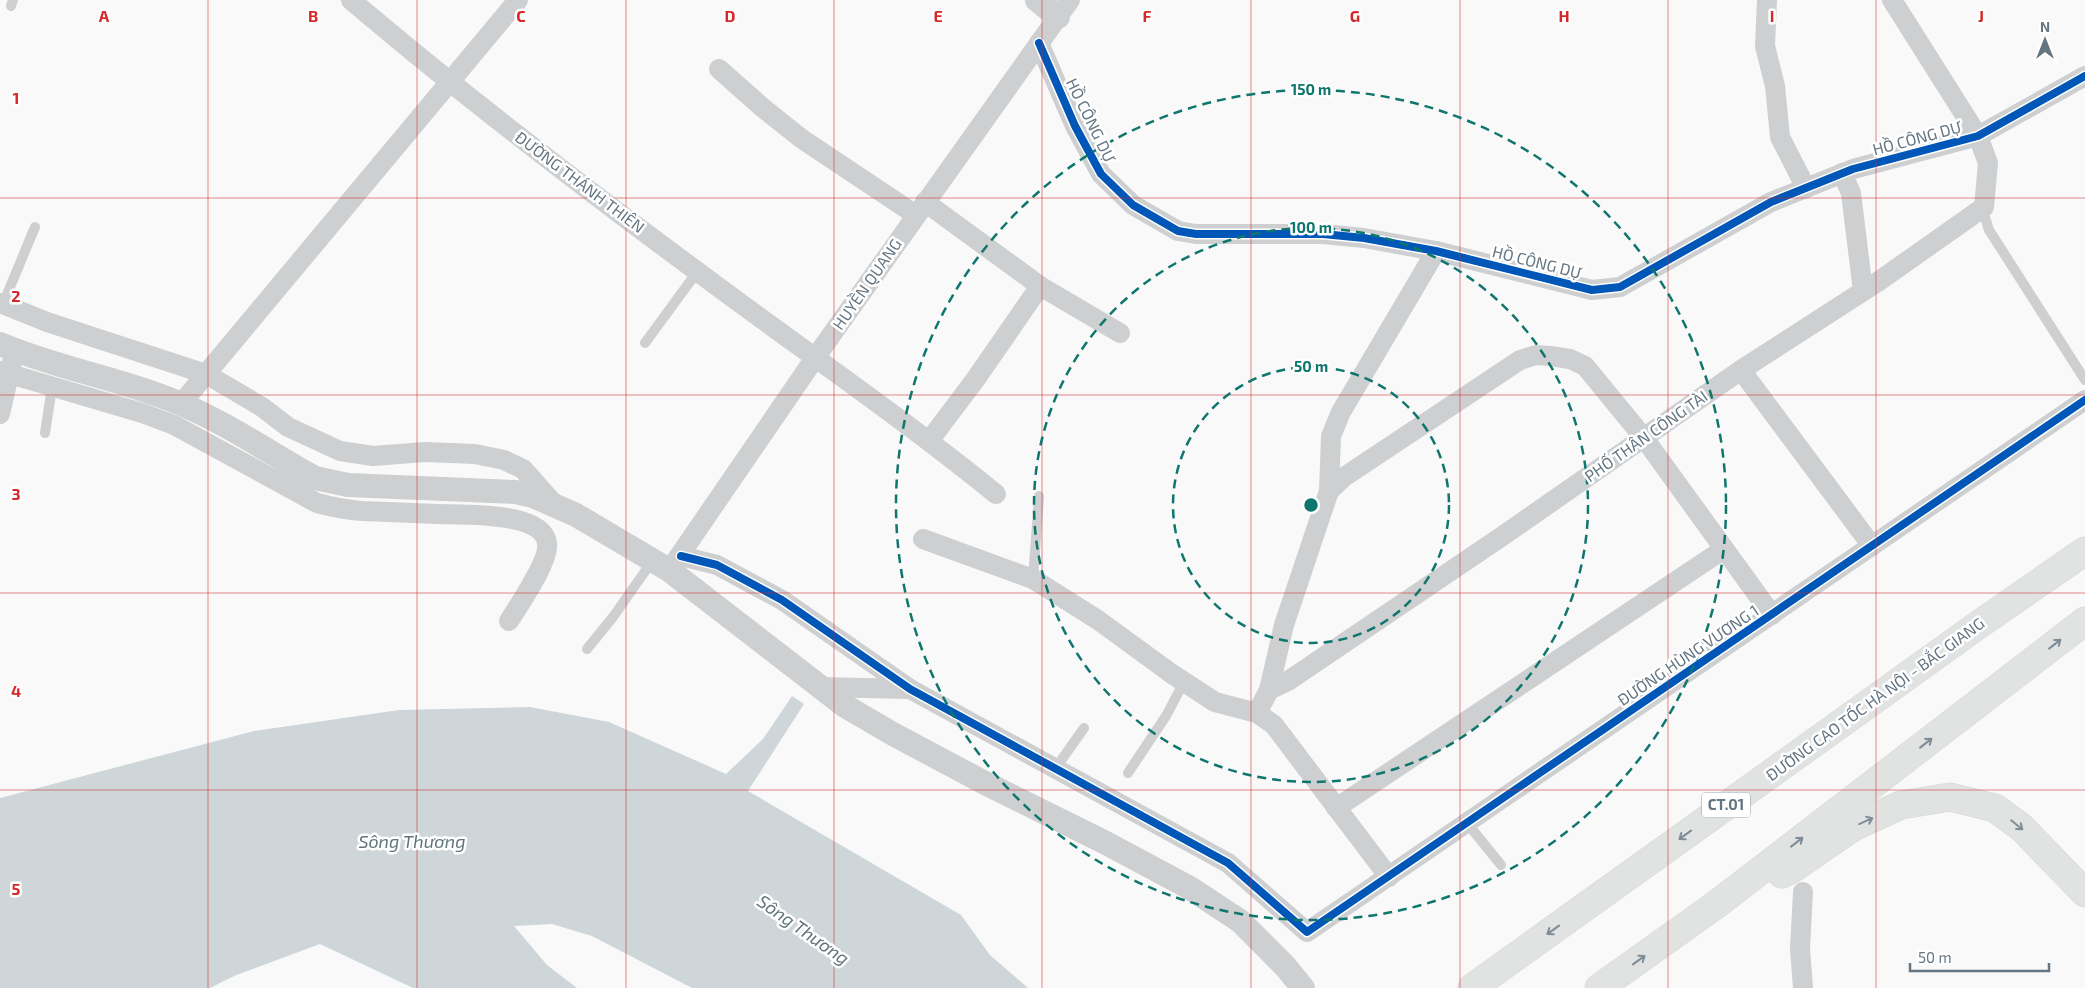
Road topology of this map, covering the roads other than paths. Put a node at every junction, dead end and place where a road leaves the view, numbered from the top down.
1 (351, 0) edge
2 (518, 0) edge
3 (1037, 0) edge
4 (1766, 0) edge
5 (1892, 0) edge
6 (1064, 9) edge
7 (1040, 43) junction
8 (719, 69) dead end
9 (2085, 76) edge
10 (448, 82) junction
11 (1978, 136) junction
12 (1842, 173) junction
13 (1806, 188) junction
14 (1984, 207) junction
15 (921, 208) junction
16 (35, 227) dead end
17 (1436, 251) junction
18 (697, 272) junction
19 (1040, 286) junction
20 (1863, 291) junction
21 (1, 304) edge
22 (1120, 333) dead end
23 (646, 343) dead end
24 (7, 347) edge
25 (815, 358) junction
26 (1741, 370) junction
27 (5, 372) edge
28 (206, 374) junction
29 (2085, 380) edge
30 (52, 387) junction
31 (2085, 400) edge
32 (181, 404) junction
33 (0, 414) edge
34 (45, 433) dead end
35 (1644, 438) junction
36 (930, 440) junction
37 (1329, 491) junction
38 (996, 494) dead end
39 (1040, 496) dead end
40 (554, 504) junction
41 (2085, 532) edge
42 (923, 539) dead end
43 (1872, 546) junction
44 (1724, 549) junction
45 (2085, 551) edge
46 (668, 562) junction
47 (1033, 579) junction
48 (1772, 614) junction
49 (509, 621) dead end
50 (2085, 621) edge
51 (1981, 623) junction
52 (587, 648) dead end
53 (1184, 682) junction
54 (820, 687) junction
55 (910, 689) junction
56 (1270, 690) junction
57 (1257, 714) junction
58 (1084, 728) dead end
59 (1055, 769) junction
60 (1128, 773) dead end
61 (1336, 808) junction
62 (1467, 823) junction
63 (1501, 865) dead end
64 (1389, 877) junction
65 (1803, 892) dead end
66 (2085, 893) edge
67 (1717, 904) junction
68 (1303, 988) edge
69 (1472, 988) edge
70 (1599, 988) edge
71 (1803, 988) edge

1 - 10 street, ĐƯỜNG THÁNH THIÊN
2 - 10 street
3 - 6 street
4 - 13 street
5 - 11 street
6 - 7 street, HUYỀN QUANG
7 - 15 street, HUYỀN QUANG
7 - 17 street, HỒ CÔNG DỰ
8 - 15 street
9 - 11 street, HỒ CÔNG DỰ
10 - 18 street, ĐƯỜNG THÁNH THIÊN
10 - 28 street
11 - 12 street, HỒ CÔNG DỰ
11 - 14 street
12 - 13 street, HỒ CÔNG DỰ
12 - 20 street
13 - 17 street, HỒ CÔNG DỰ
14 - 20 street, PHỐ THÂN CÔNG TÀI
14 - 29 lane
15 - 19 street
15 - 25 street, HUYỀN QUANG
16 - 21 lane
17 - 37 street
18 - 23 lane
18 - 25 street, ĐƯỜNG THÁNH THIÊN
19 - 22 street
19 - 36 street
20 - 26 street, PHỐ THÂN CÔNG TÀI
21 - 28 street
24 - 27 street
24 - 32 street
25 - 36 street, ĐƯỜNG THÁNH THIÊN
25 - 46 street, HUYỀN QUANG
26 - 35 street, PHỐ THÂN CÔNG TÀI
26 - 43 street
27 - 30 street
27 - 33 street
28 - 32 street
28 - 40 street
30 - 34 lane
30 - 49 street
31 - 43 street, ĐƯỜNG HÙNG VƯƠNG 1
32 - 40 street
35 - 37 street
35 - 44 street
35 - 56 street, PHỐ THÂN CÔNG TÀI
36 - 38 street, ĐƯỜNG THÁNH THIÊN
37 - 56 street
39 - 47 lane
40 - 46 street
41 - 51 highway
42 - 47 street
43 - 48 street, ĐƯỜNG HÙNG VƯƠNG 1
44 - 48 street
44 - 61 street
45 - 51 highway, ĐƯỜNG CAO TỐC HÀ NỘI - BẮC GIANG / CT.01
46 - 52 lane
46 - 54 street
46 - 55 street
47 - 53 street
48 - 62 street, ĐƯỜNG HÙNG VƯƠNG 1
67 -> 50 highway
51 -> 69 highway, ĐƯỜNG CAO TỐC HÀ NỘI - BẮC GIANG / CT.01
53 - 57 street
53 - 60 lane
54 - 55 street
54 - 68 street
55 - 59 street
56 - 57 street
57 - 61 street
58 - 59 lane
59 - 64 street, ĐƯỜNG HÙNG VƯƠNG 1
61 - 64 street
62 - 63 lane
62 - 64 street, ĐƯỜNG HÙNG VƯƠNG 1
65 - 71 street
67 -> 66 highway
70 -> 67 highway

